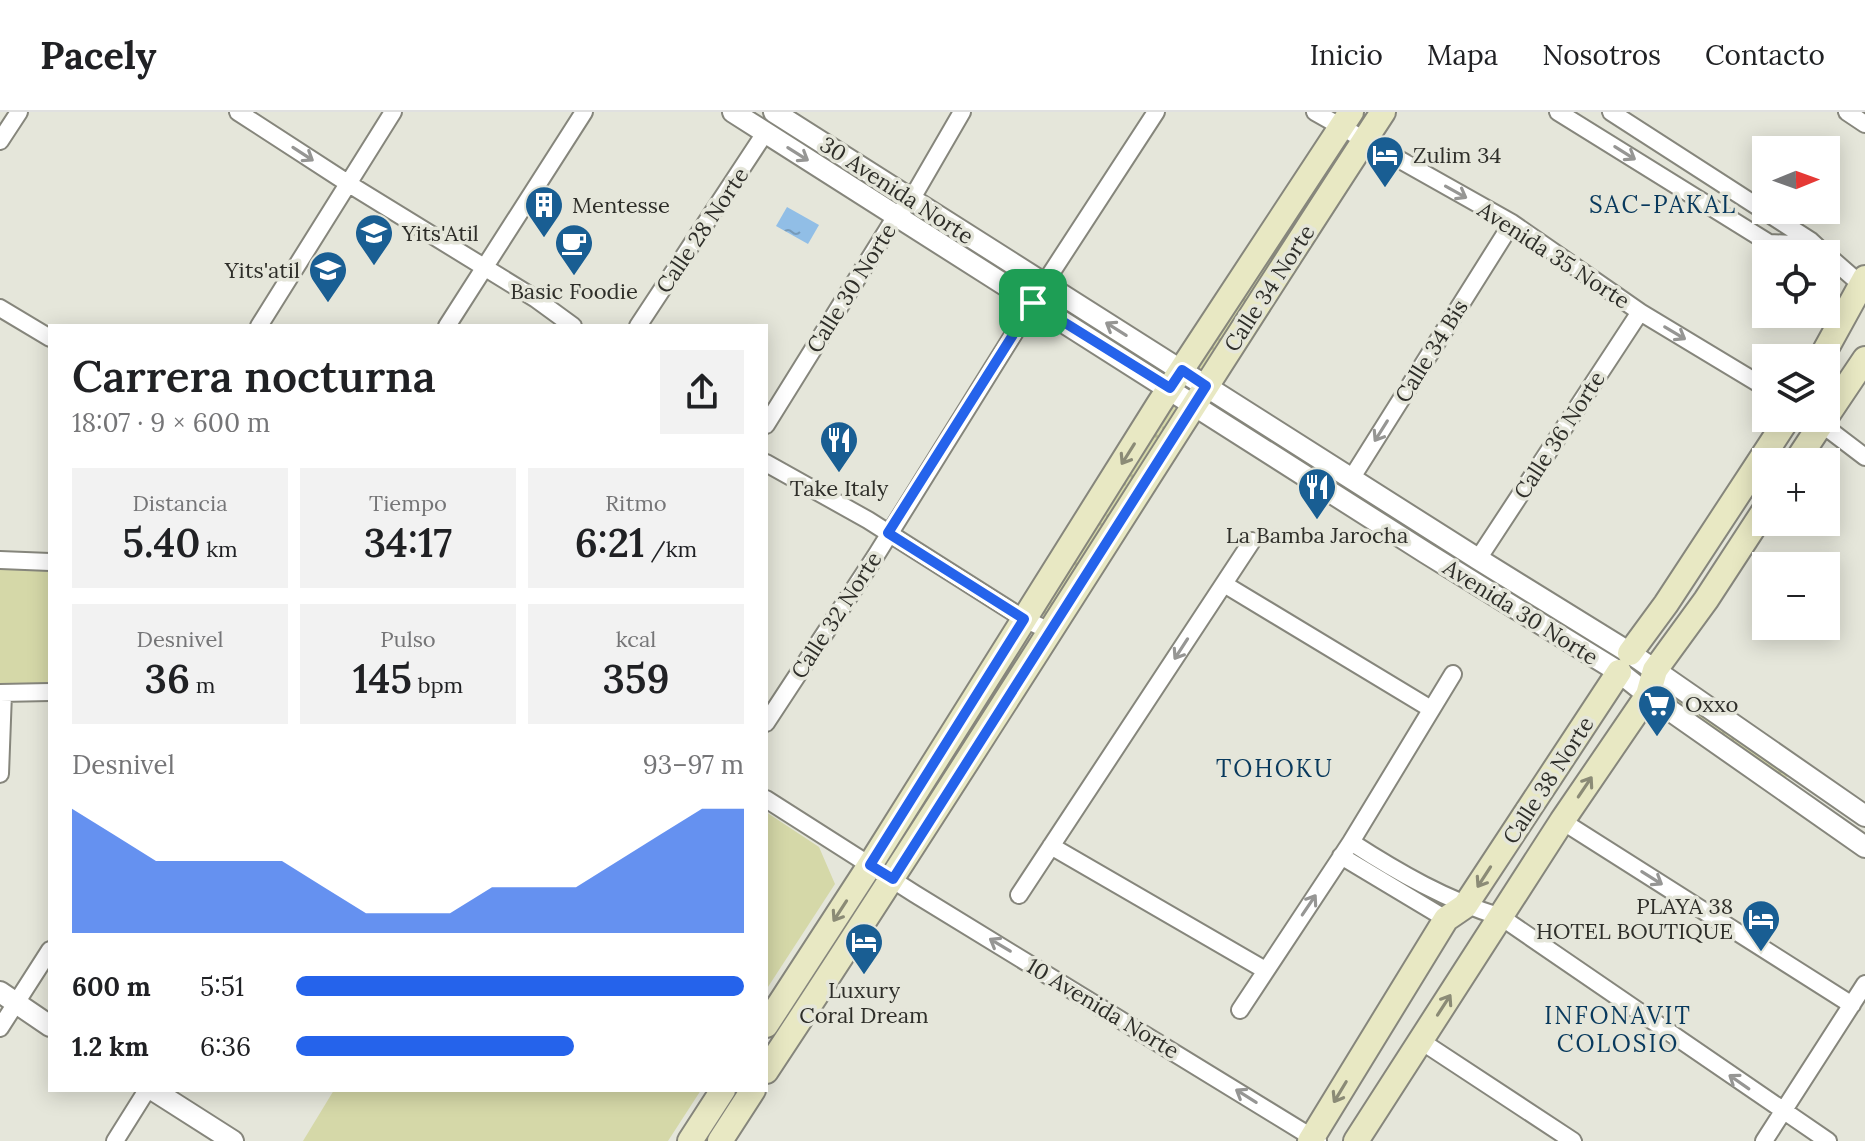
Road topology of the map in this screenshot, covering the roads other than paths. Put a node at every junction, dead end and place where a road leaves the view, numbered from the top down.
1 (19, 112) edge
2 (238, 112) edge
3 (393, 112) edge
4 (584, 112) edge
5 (733, 112) edge
6 (774, 112) edge
7 (962, 112) edge
8 (1156, 112) edge
9 (1315, 112) edge
10 (1383, 112) edge
11 (1558, 112) edge
12 (1611, 112) edge
13 (1847, 112) edge
14 (1346, 119) edge
15 (1865, 124) edge
16 (765, 133) junction
17 (0, 141) edge
18 (1363, 141) junction
19 (349, 184) junction
20 (911, 200) junction
21 (896, 216) junction
22 (1512, 223) junction
23 (1806, 238) junction
24 (1808, 240) edge
25 (1840, 265) edge
26 (485, 266) junction
27 (1044, 284) junction
28 (1864, 284) edge
29 (1033, 303) junction
30 (0, 308) edge
31 (1640, 312) junction
32 (260, 324) edge
33 (448, 324) edge
34 (570, 324) edge
35 (639, 324) edge
36 (48, 337) edge
37 (1829, 344) edge
38 (1865, 359) edge
39 (1176, 379) junction
40 (1752, 380) edge
41 (1840, 394) edge
42 (1200, 395) junction
43 (768, 422) edge
44 (1779, 432) edge
45 (1837, 432) edge
46 (1865, 457) edge
47 (768, 464) edge
48 (1351, 479) junction
49 (1752, 529) edge
50 (888, 533) junction
51 (1252, 541) dead end
52 (1478, 559) junction
53 (0, 560) edge
54 (48, 562) edge
55 (1224, 584) junction
56 (1024, 619) junction
57 (1050, 631) junction
58 (1625, 662) junction
59 (1655, 670) junction
60 (1453, 674) dead end
61 (48, 692) edge
62 (2, 693) edge
63 (1648, 695) junction
64 (1431, 709) junction
65 (768, 720) edge
66 (0, 774) edge
67 (768, 800) edge
68 (1865, 816) edge
69 (1562, 821) junction
70 (1051, 846) junction
71 (1865, 847) edge
72 (1346, 849) junction
73 (870, 865) junction
74 (893, 879) junction
75 (1019, 895) dead end
76 (1455, 912) junction
77 (1501, 917) junction
78 (48, 952) edge
79 (1265, 970) junction
80 (1865, 984) edge
81 (8, 997) edge
82 (1852, 1005) junction
83 (1240, 1010) dead end
84 (768, 1022) edge
85 (48, 1025) edge
86 (0, 1028) edge
87 (1421, 1041) junction
88 (768, 1068) edge
89 (149, 1092) edge
90 (153, 1092) edge
91 (721, 1092) edge
92 (726, 1092) edge
93 (748, 1098) edge
94 (1783, 1113) junction
95 (1313, 1140) edge
96 (115, 1141) edge
97 (233, 1141) edge
98 (690, 1141) edge
99 (720, 1141) edge
100 (1356, 1141) edge
101 (1573, 1141) edge
102 (1764, 1141) edge
103 (1828, 1141) edge

1 - 17 street
2 -> 19 street
3 - 19 street
4 - 26 street
5 - 16 street
6 - 20 street, 30 Avenida Norte
7 - 20 street, Calle 30 Norte
8 - 27 street
9 - 14 street, Avenida 35 Norte
10 - 18 main road, Calle 34 Norte
11 -> 23 street
12 - 23 street
13 - 15 street
14 - 18 street, Avenida 35 Norte
14 - 39 main road, Calle 34 Norte
16 -> 21 street
16 - 35 street, Calle 28 Norte
18 -> 22 street, Avenida 35 Norte
18 - 42 main road, Calle 34 Norte
19 - 26 street
19 - 32 street
20 - 21 street, Calle 30 Norte
20 - 27 street, 30 Avenida Norte
21 - 29 street
21 - 43 street, Calle 30 Norte
22 - 31 street, Avenida 35 Norte
22 -> 48 street, Calle 34 Bis
23 - 24 street
25 - 28 street
26 - 33 street
26 - 34 street
39 -> 27 street, 30 Avenida Norte
28 - 37 main road
29 - 39 street
29 - 50 street, Calle 32 Norte
30 - 36 street
31 -> 40 street, Avenida 35 Norte
31 - 52 street, Calle 36 Norte
38 - 41 main road
39 - 42 street, Avenida 30 Norte
39 -> 56 main road, Calle 34 Norte
42 - 48 street, Avenida 30 Norte
42 - 57 main road, Calle 34 Norte
42 - 58 street, Avenida 30 Norte
44 - 58 main road, Calle 38 Norte
45 - 46 street
47 - 50 street
48 - 52 street, Avenida 30 Norte
49 - 59 main road, Calle 38 Norte
50 - 56 street
50 - 65 street, Calle 32 Norte
51 - 55 street
52 - 58 street, Avenida 30 Norte
53 - 54 street
55 - 64 street
55 -> 70 street
56 - 57 street
56 - 73 main road, Calle 34 Norte
57 - 74 main road, Calle 34 Norte
58 - 59 street, Avenida 30 Norte
58 - 63 street, Avenida 30 Norte
58 -> 76 main road, Calle 38 Norte
59 - 63 main road, Calle 38 Norte
59 - 68 street, Avenida 30 Norte
60 - 64 street
61 - 62 street
62 - 66 street
69 -> 63 main road, Calle 38 Norte
63 - 71 street, Avenida 30 Norte
64 - 72 street
67 - 73 street, 10 Avenida Norte
69 - 77 main road, Calle 38 Norte
69 -> 82 street
70 - 75 street
70 - 79 street
72 - 76 street
79 -> 72 street
73 - 74 street, 10 Avenida Norte
73 -> 84 main road, Calle 34 Norte
74 - 88 main road, Calle 34 Norte
95 -> 74 street, 10 Avenida Norte
76 - 77 street
76 -> 95 main road, Calle 38 Norte
87 -> 77 main road, Calle 38 Norte
94 -> 77 street
78 - 81 street
79 - 83 street
80 - 82 street
81 - 85 street
81 - 86 street
82 - 94 street
87 - 100 main road, Calle 38 Norte
87 - 101 street
89 - 96 street
90 - 97 street
91 - 98 main road
92 - 93 main road
93 - 99 main road
94 - 102 street
94 - 103 street

